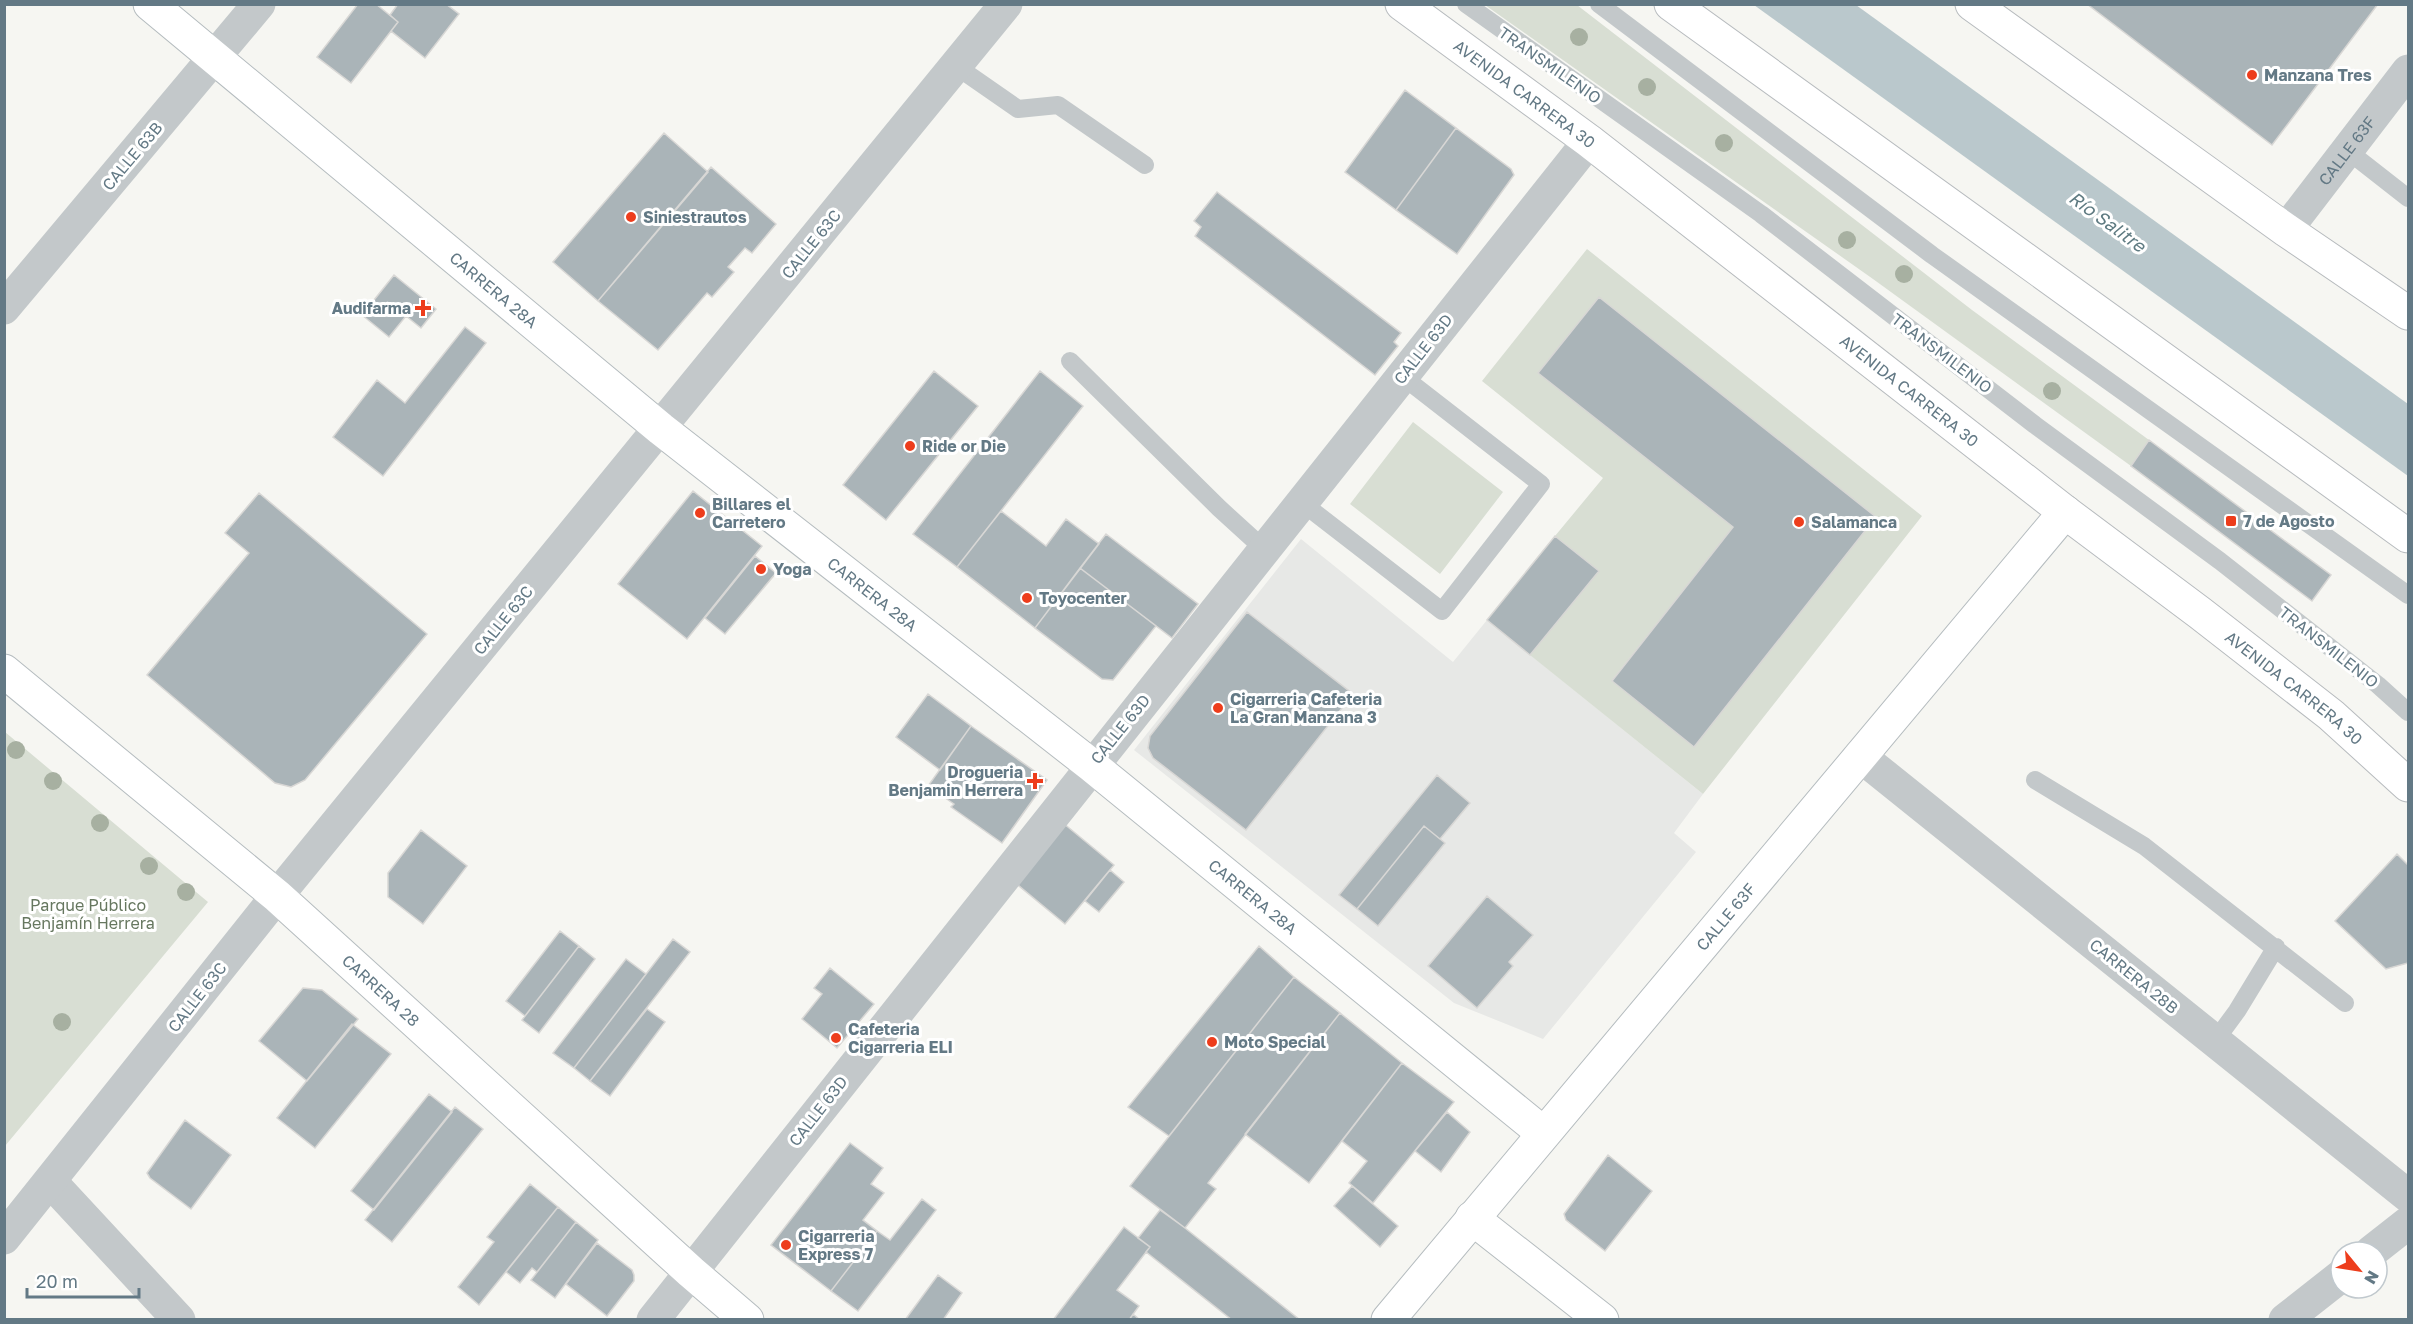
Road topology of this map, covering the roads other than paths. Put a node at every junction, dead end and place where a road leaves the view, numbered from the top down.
1 (150, 4) edge
2 (259, 4) edge
3 (1006, 4) edge
4 (1402, 4) edge
5 (1466, 4) edge
6 (1599, 4) edge
7 (1671, 4) edge
8 (1972, 4) edge
9 (214, 57) junction
10 (956, 66) junction
11 (2409, 70) edge
12 (1589, 141) junction
13 (2348, 151) junction
14 (1145, 165) dead end
15 (2409, 198) edge
16 (2286, 230) junction
17 (4, 308) edge
18 (2409, 313) edge
19 (1070, 361) dead end
20 (1402, 376) junction
21 (661, 429) junction
22 (1301, 502) junction
23 (2065, 512) junction
24 (2409, 537) edge
25 (1264, 549) junction
26 (2409, 595) edge
27 (4, 671) edge
28 (2409, 712) edge
29 (1860, 756) junction
30 (1091, 765) junction
31 (2035, 780) dead end
32 (2409, 785) edge
33 (277, 896) junction
34 (2276, 947) junction
35 (2345, 1003) dead end
36 (2215, 1041) junction
37 (1543, 1133) junction
38 (50, 1182) junction
39 (2409, 1196) edge
40 (1473, 1218) junction
41 (2409, 1223) edge
42 (4, 1239) edge
43 (2387, 1240) edge
44 (691, 1272) junction
45 (2329, 1285) edge
46 (179, 1320) edge
47 (653, 1320) edge
48 (747, 1320) edge
49 (1388, 1320) edge
50 (1602, 1320) edge
51 (2285, 1320) edge

1 - 9 main road, CARRERA 28A
2 - 9 street, CALLE 63B
3 - 10 street, CALLE 63C
4 - 12 main road, AVENIDA CARRERA 30
5 - 28 lane, TRANSMILENIO
6 - 26 lane
7 - 24 main road
8 - 16 main road
9 - 17 street, CALLE 63B
9 - 21 main road, CARRERA 28A
10 - 14 lane
10 - 21 street, CALLE 63C
11 - 13 street, CALLE 63F
12 - 20 street, CALLE 63D
12 - 23 main road, AVENIDA CARRERA 30
13 - 15 lane
13 - 16 street, CALLE 63F
16 - 18 main road
19 - 25 lane
20 - 22 street, CALLE 63D
20 - 22 lane
21 - 30 main road, CARRERA 28A
21 - 33 street, CALLE 63C
22 - 25 street, CALLE 63D
23 - 29 main road, CALLE 63F
23 - 32 main road, AVENIDA CARRERA 30
25 - 30 street, CALLE 63D
27 - 33 main road, CARRERA 28
29 - 36 street, CARRERA 28B
29 - 37 main road, CALLE 63F
30 - 37 main road, CARRERA 28A
30 - 44 street, CALLE 63D
31 - 34 lane
33 - 38 street, CALLE 63C
33 - 44 main road, CARRERA 28
34 - 35 lane
34 - 36 lane
36 - 39 street, CARRERA 28B
37 - 40 main road, CALLE 63F
38 - 42 street, CALLE 63C
38 - 46 street
40 - 49 main road, CALLE 63F
40 - 50 main road
41 - 43 street
44 - 47 street, CALLE 63D
44 - 48 main road, CARRERA 28
45 - 51 street

